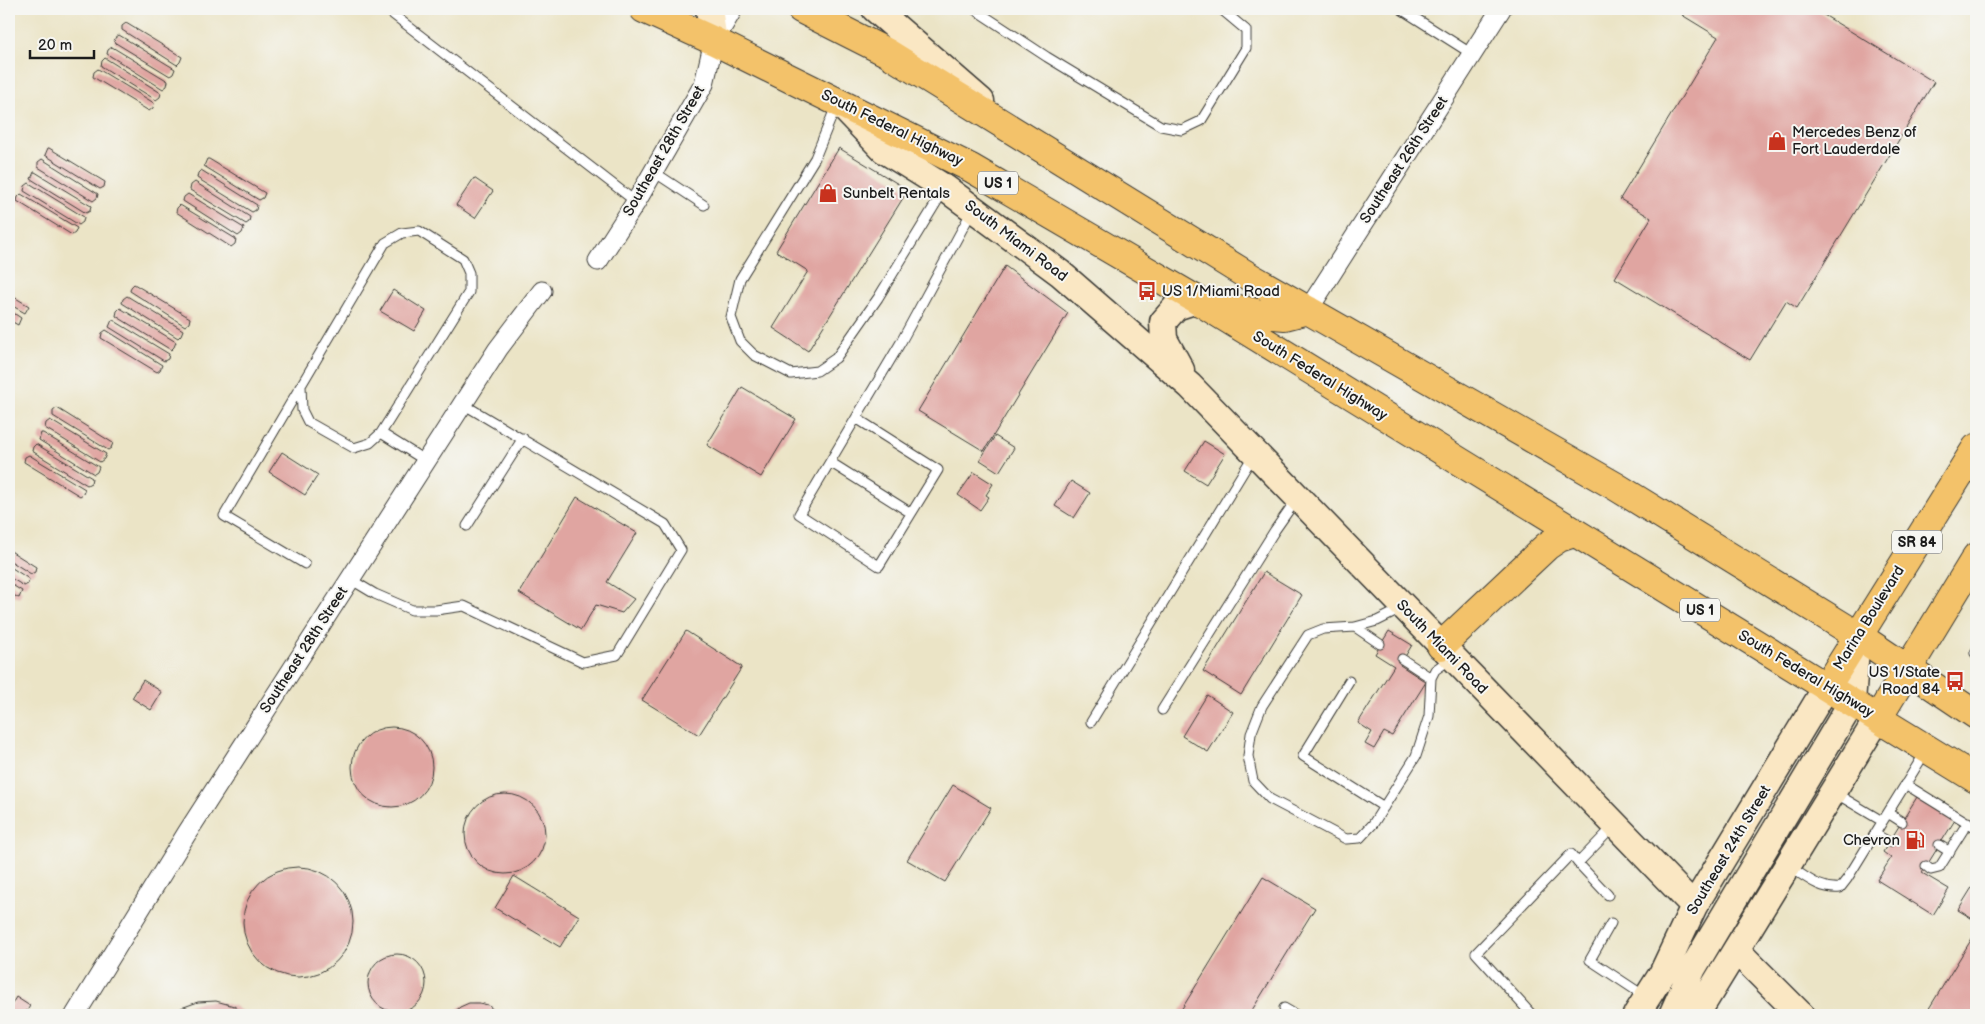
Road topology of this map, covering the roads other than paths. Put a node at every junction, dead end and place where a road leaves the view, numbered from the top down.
1 (386, 9) edge
2 (644, 9) edge
3 (709, 9) edge
4 (733, 9) edge
5 (801, 9) edge
6 (876, 9) edge
7 (974, 9) edge
8 (1221, 9) edge
9 (1401, 9) edge
10 (1501, 9) edge
11 (1412, 12) edge
12 (714, 41) junction
13 (1472, 54) junction
14 (838, 102) junction
15 (1017, 133) junction
16 (654, 172) junction
17 (945, 188) junction
18 (636, 202) junction
19 (704, 205) dead end
20 (974, 209) junction
21 (598, 261) dead end
22 (542, 291) dead end
23 (1197, 300) junction
24 (1308, 310) junction
25 (301, 386) junction
26 (1190, 386) junction
27 (463, 404) junction
28 (856, 418) junction
29 (381, 433) junction
30 (523, 438) junction
31 (1976, 448) edge
32 (1255, 453) junction
33 (426, 462) junction
34 (830, 462) junction
35 (1298, 497) junction
36 (911, 513) junction
37 (466, 526) dead end
38 (1574, 533) junction
39 (306, 564) dead end
40 (1970, 573) edge
41 (350, 579) junction
42 (1404, 608) junction
43 (1355, 627) junction
44 (1857, 635) junction
45 (1380, 644) dead end
46 (1446, 652) junction
47 (1402, 659) dead end
48 (1908, 670) junction
49 (1431, 678) junction
50 (1349, 682) dead end
51 (1826, 686) junction
52 (1852, 702) junction
53 (1162, 710) dead end
54 (1976, 715) edge
55 (1878, 718) junction
56 (1091, 722) dead end
57 (1927, 748) junction
58 (1976, 779) edge
59 (1905, 784) junction
60 (1834, 792) junction
61 (1384, 807) junction
62 (1885, 817) junction
63 (1902, 822) dead end
64 (1972, 824) edge
65 (1615, 825) junction
66 (1875, 834) junction
67 (1889, 842) dead end
68 (1939, 845) dead end
69 (1950, 852) junction
70 (1578, 863) junction
71 (1788, 866) junction
72 (1926, 866) dead end
73 (1608, 896) dead end
74 (1694, 906) junction
75 (1611, 923) dead end
76 (1737, 951) junction
77 (1641, 1006) edge
78 (1284, 1008) dead end
79 (76, 1015) edge
80 (1296, 1015) edge
81 (1532, 1015) edge
82 (1672, 1015) edge
83 (1696, 1015) edge
84 (1801, 1015) edge

1 - 18 lane
2 - 12 main road, South Federal Highway / US 1
3 - 12 street
4 - 12 street, Southeast 28th Street
5 - 15 main road
6 - 15 street
7 - 8 lane
9 - 11 lane
10 - 13 street, Southeast 26th Street
11 - 13 lane
12 - 14 main road, South Federal Highway / US 1
12 - 16 street, Southeast 28th Street
13 - 24 street, Southeast 26th Street
14 - 17 street, South Miami Road
14 - 17 lane
14 - 23 main road, South Federal Highway / US 1
15 - 24 main road
16 - 18 street, Southeast 28th Street
16 - 19 lane
17 - 20 street, South Miami Road
18 - 21 street, Southeast 28th Street
20 - 26 street, South Miami Road
20 - 28 lane
22 - 27 street, Southeast 28th Street
23 - 24 main road
23 - 26 street, South Miami Road
23 - 38 main road, South Federal Highway / US 1
24 - 44 main road
25 - 29 lane
25 - 29 lane
25 - 39 lane
26 - 32 street, South Miami Road
27 - 30 lane
27 - 33 street, Southeast 28th Street
28 - 34 lane
28 - 36 lane
29 - 33 lane
30 - 37 lane
30 - 41 lane
31 - 44 main road, Marina Boulevard / SR 84
32 - 35 street, South Miami Road
32 - 56 lane
33 - 41 street, Southeast 28th Street
34 - 36 lane
34 - 36 lane
35 - 42 street, South Miami Road
35 - 53 lane
38 - 46 main road
38 - 51 main road, South Federal Highway / US 1
40 - 48 main road
41 - 79 street, Southeast 28th Street
42 - 43 lane
42 - 46 street, South Miami Road
43 - 45 lane
43 - 61 lane
44 - 48 main road
44 - 51 main road, Marina Boulevard / SR 84
44 - 52 street
46 - 49 lane
46 - 65 street, South Miami Road
47 - 49 lane
48 - 54 main road
48 - 55 main road
49 - 61 lane
50 - 61 lane
51 - 52 main road, South Federal Highway / US 1
51 - 74 street, Southeast 24th Street / SR 84
52 - 55 main road, South Federal Highway / US 1
52 - 82 street
55 - 57 main road, South Federal Highway / US 1
55 - 60 street
57 - 58 main road, South Federal Highway / US 1
57 - 59 lane
59 - 62 lane
59 - 64 lane
60 - 62 lane
60 - 71 street
62 - 63 lane
62 - 66 lane
64 - 69 lane
65 - 70 lane
65 - 74 street, South Miami Road
66 - 67 lane
66 - 71 lane
68 - 69 lane
69 - 72 lane
70 - 73 lane
70 - 81 lane
71 - 76 street
74 - 77 street, Southeast 24th Street
75 - 77 lane
76 - 83 street
76 - 84 street
78 - 80 lane

